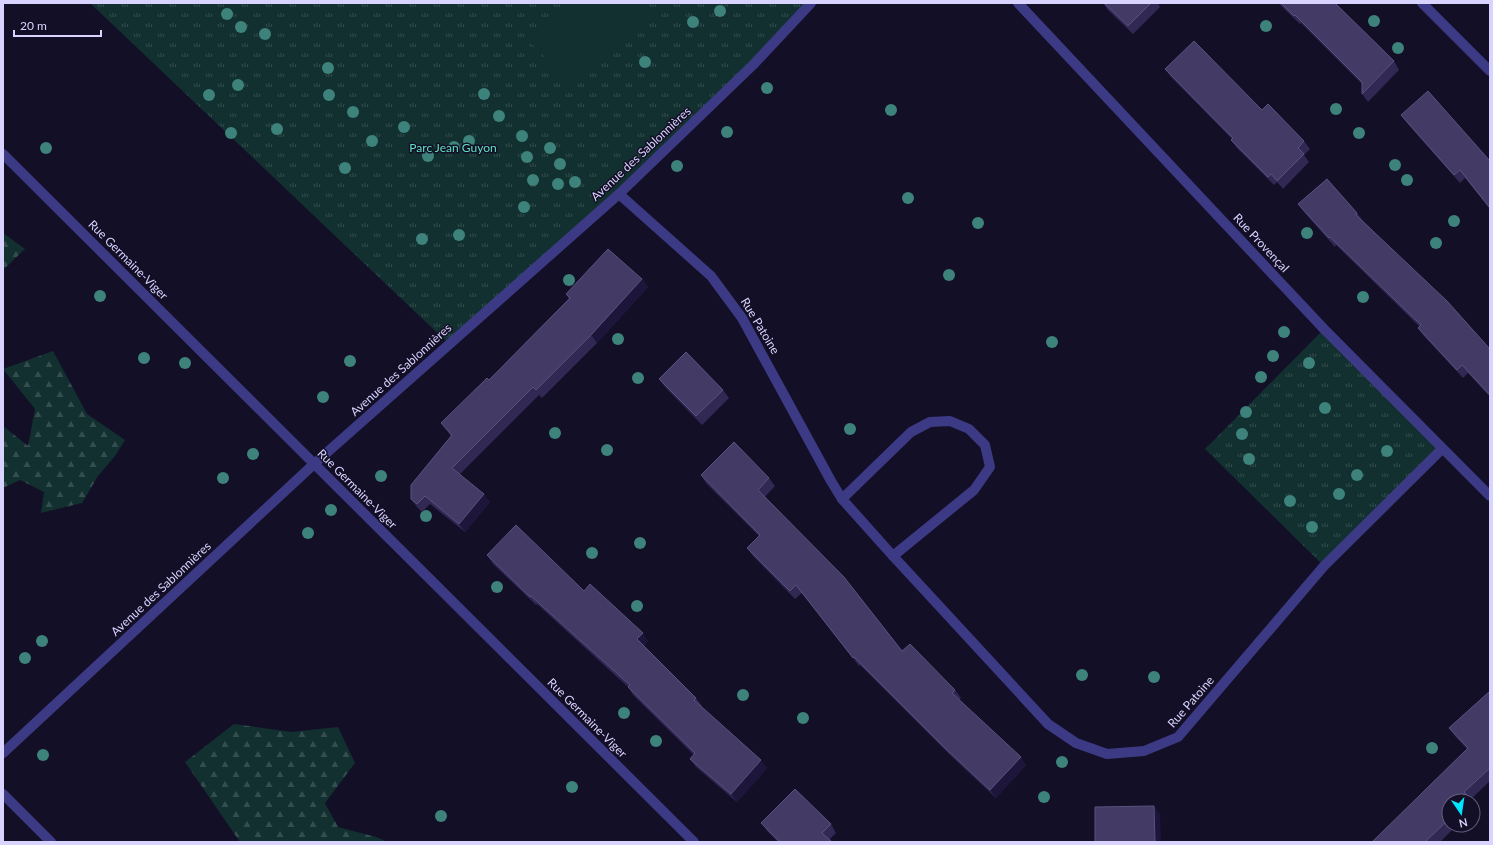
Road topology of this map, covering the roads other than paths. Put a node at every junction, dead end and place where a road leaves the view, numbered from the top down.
1 (812, 3) edge
2 (1018, 3) edge
3 (1422, 3) edge
4 (1490, 71) edge
5 (3, 154) edge
6 (620, 194) junction
7 (1442, 449) junction
8 (314, 464) junction
9 (1490, 496) edge
10 (842, 499) junction
11 (893, 556) junction
12 (3, 753) edge
13 (3, 794) edge
14 (51, 842) edge
15 (694, 842) edge

1 - 6 street, Avenue des Sablonnières
2 - 7 street, Rue Provençal
3 - 4 street
5 - 8 street, Rue Germaine-Viger
6 - 8 street, Avenue des Sablonnières
6 - 10 street, Rue Patoine
7 - 9 street, Rue Provençal
7 - 11 street, Rue Patoine
8 - 12 street, Avenue des Sablonnières
8 - 15 street, Rue Germaine-Viger
10 - 11 street, Rue Patoine
10 - 11 street
13 - 14 street

